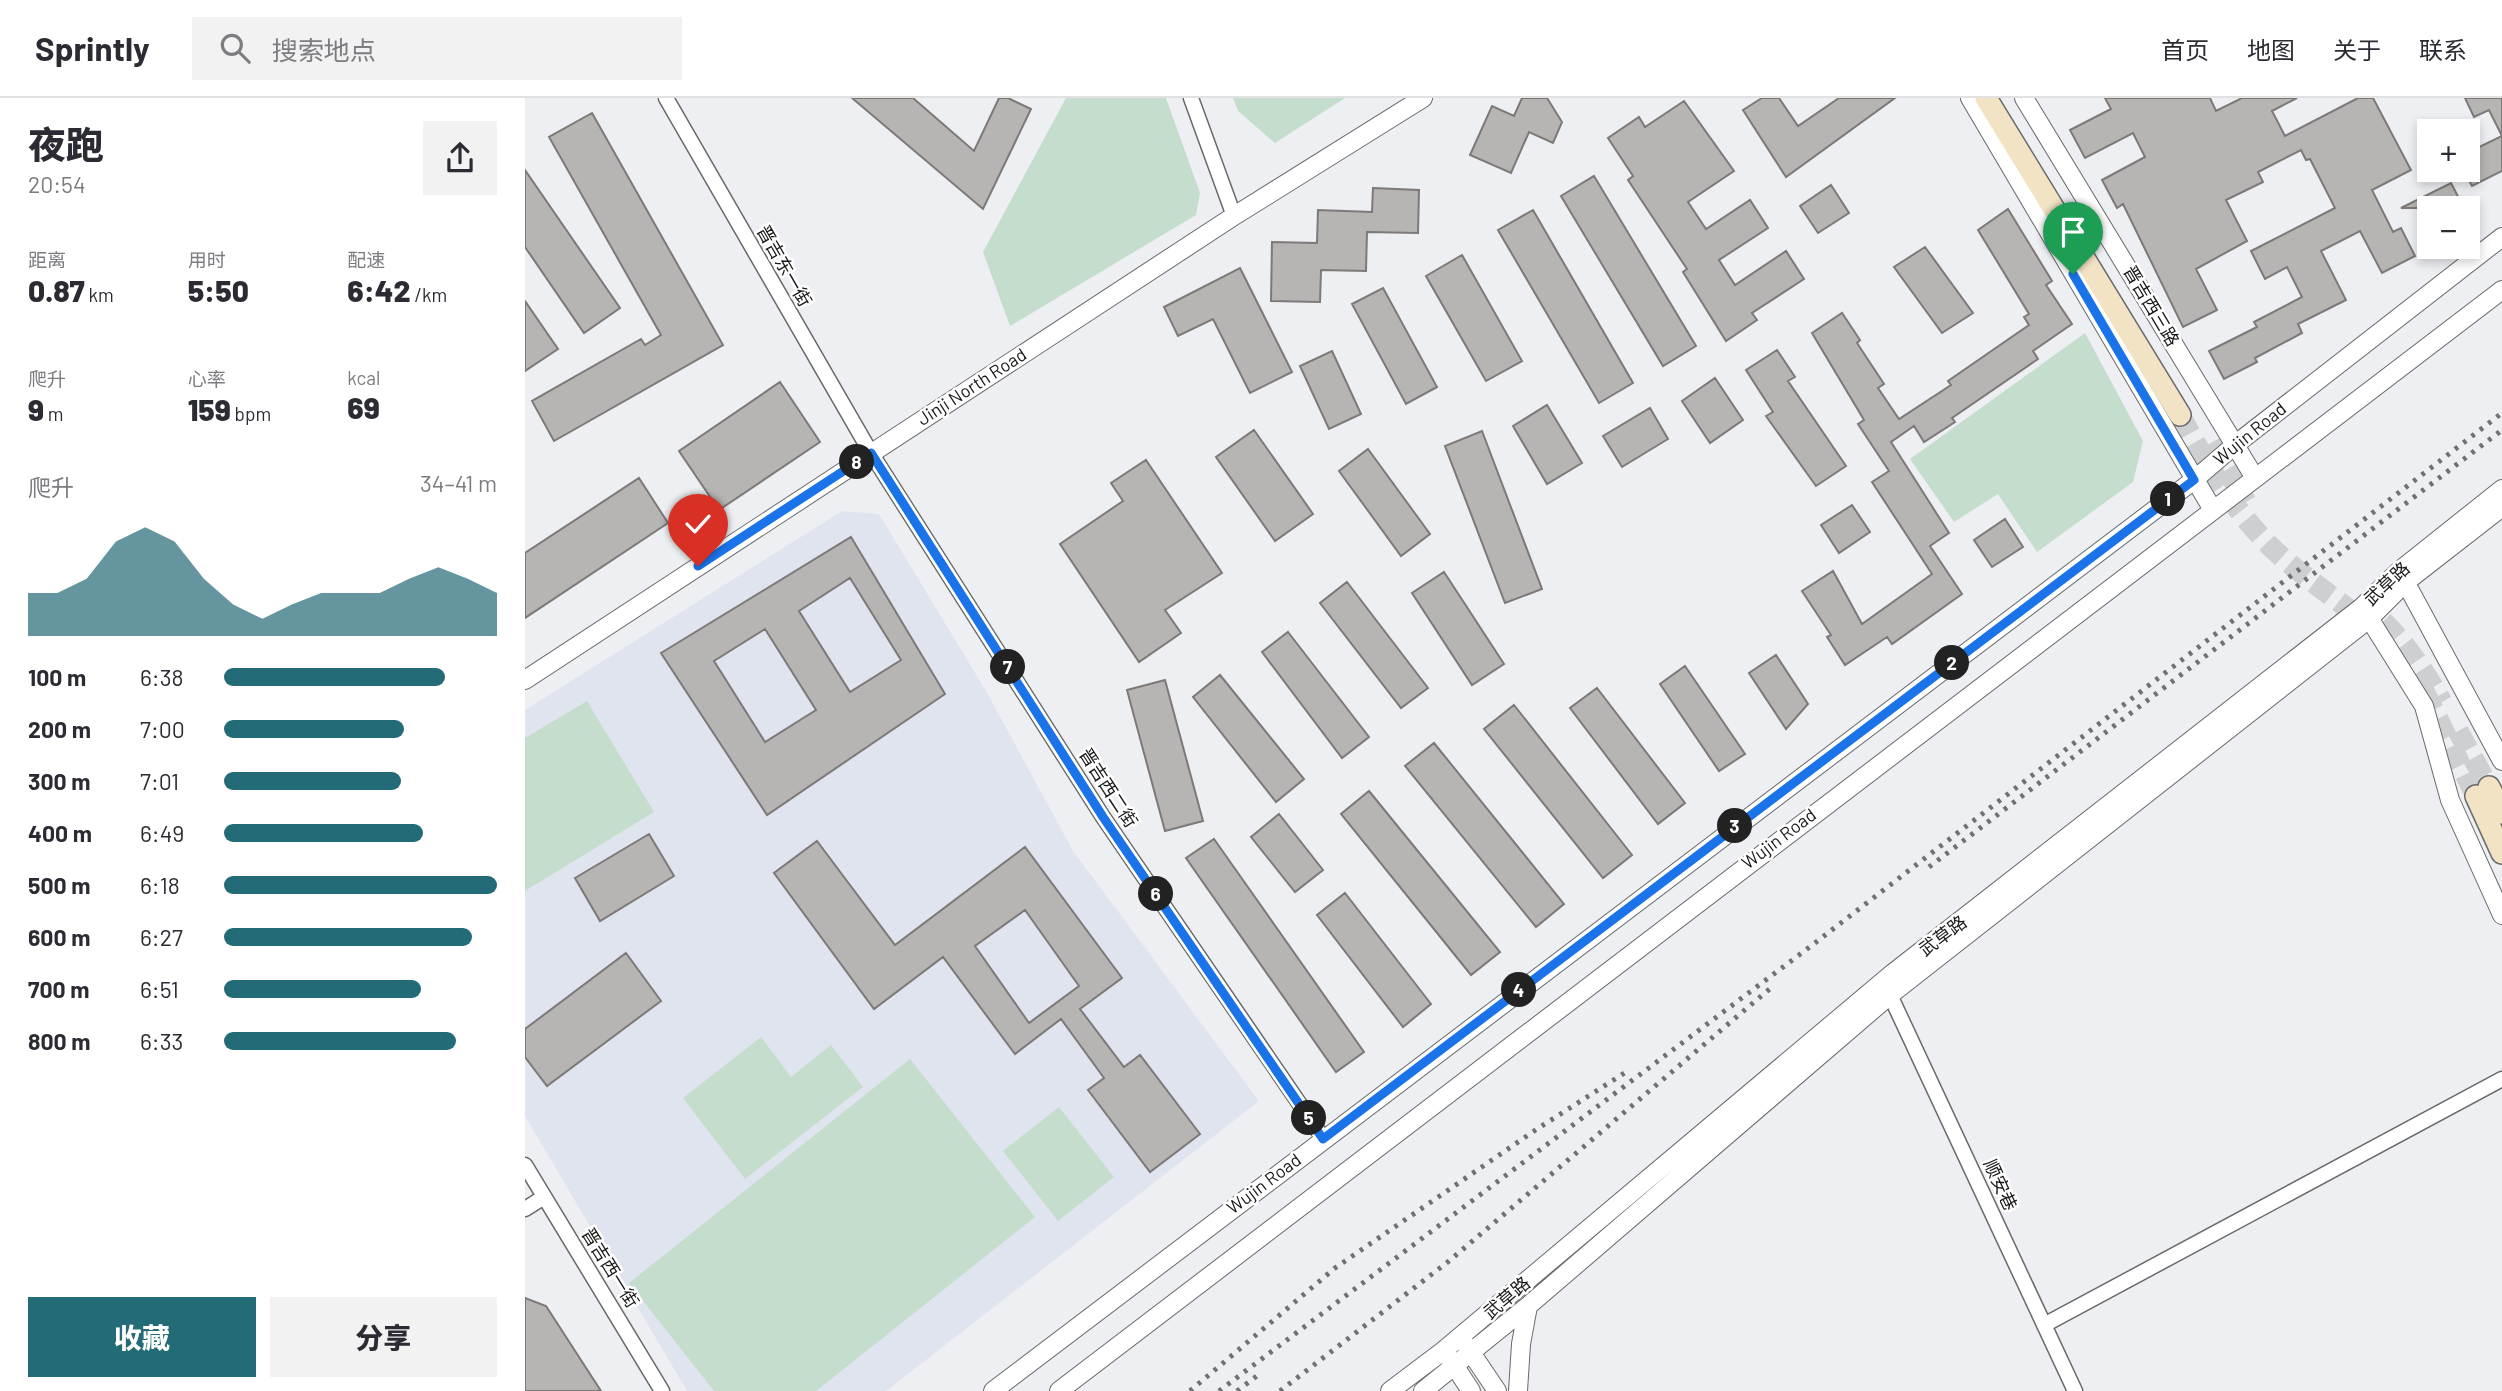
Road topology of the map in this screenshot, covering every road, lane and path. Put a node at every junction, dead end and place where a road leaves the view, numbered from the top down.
1 (666, 98) edge
2 (1191, 98) edge
3 (1423, 98) edge
4 (1970, 98) edge
5 (1986, 98) edge
6 (2003, 98) edge
7 (2024, 98) edge
8 (1234, 216) junction
9 (2502, 237) edge
10 (2502, 290) edge
11 (2235, 443) junction
12 (871, 453) junction
13 (2255, 478) junction
14 (2194, 480) junction
15 (2502, 489) edge
16 (2502, 507) edge
17 (2213, 510) junction
18 (2403, 576) junction
19 (2366, 613) junction
20 (525, 680) edge
21 (2502, 761) edge
22 (2502, 813) edge
23 (2502, 853) edge
24 (2502, 915) edge
25 (1890, 995) junction
26 (2502, 1079) edge
27 (1323, 1139) junction
28 (525, 1165) edge
29 (544, 1197) junction
30 (525, 1209) edge
31 (1528, 1306) junction
32 (2043, 1325) junction
33 (1460, 1337) junction
34 (1443, 1351) junction
35 (1472, 1353) junction
36 (1456, 1366) junction
37 (663, 1391) edge
38 (993, 1391) edge
39 (1059, 1391) edge
40 (1390, 1391) edge
41 (1423, 1391) edge
42 (1471, 1391) edge
43 (1497, 1391) edge
44 (1518, 1391) edge
45 (2074, 1391) edge

1 - 12 street, 晋吉东一街
2 - 8 street
3 - 8 street, Jinji North Road
4 - 14 street
5 - 6 main road, 晋吉西三路
7 - 11 street, 晋吉西三路
8 - 12 street, Jinji North Road
9 - 11 street, Wujin Road
10 - 13 street, Wujin Road
11 - 13 street, 晋吉西三路
11 - 14 street, Wujin Road
12 - 20 street, Jinji North Road
12 - 27 street, 晋吉西二街
13 - 17 street, Wujin Road
14 - 17 street
14 - 27 street, Wujin Road
15 - 18 street, 武草路
16 - 18 street, 武草路
17 - 39 street, Wujin Road
18 - 19 street, 武草路
18 - 21 street
19 - 24 street
19 - 25 street, 武草路
19 - 33 street, 武草路
22 - 23 main road
25 - 31 street, 武草路
25 - 32 street, 顺安巷
26 - 32 street
27 - 38 street, Wujin Road
28 - 29 street, 晋吉西一街
29 - 30 street
29 - 37 street, 晋吉西一街
31 - 35 street, 武草路
31 - 44 street
32 - 45 street, 顺安巷
33 - 34 street, 武草路
33 - 35 street
34 - 36 street
34 - 40 street, 武草路
35 - 36 street, 武草路
35 - 43 street
36 - 41 street, 武草路
36 - 42 street

